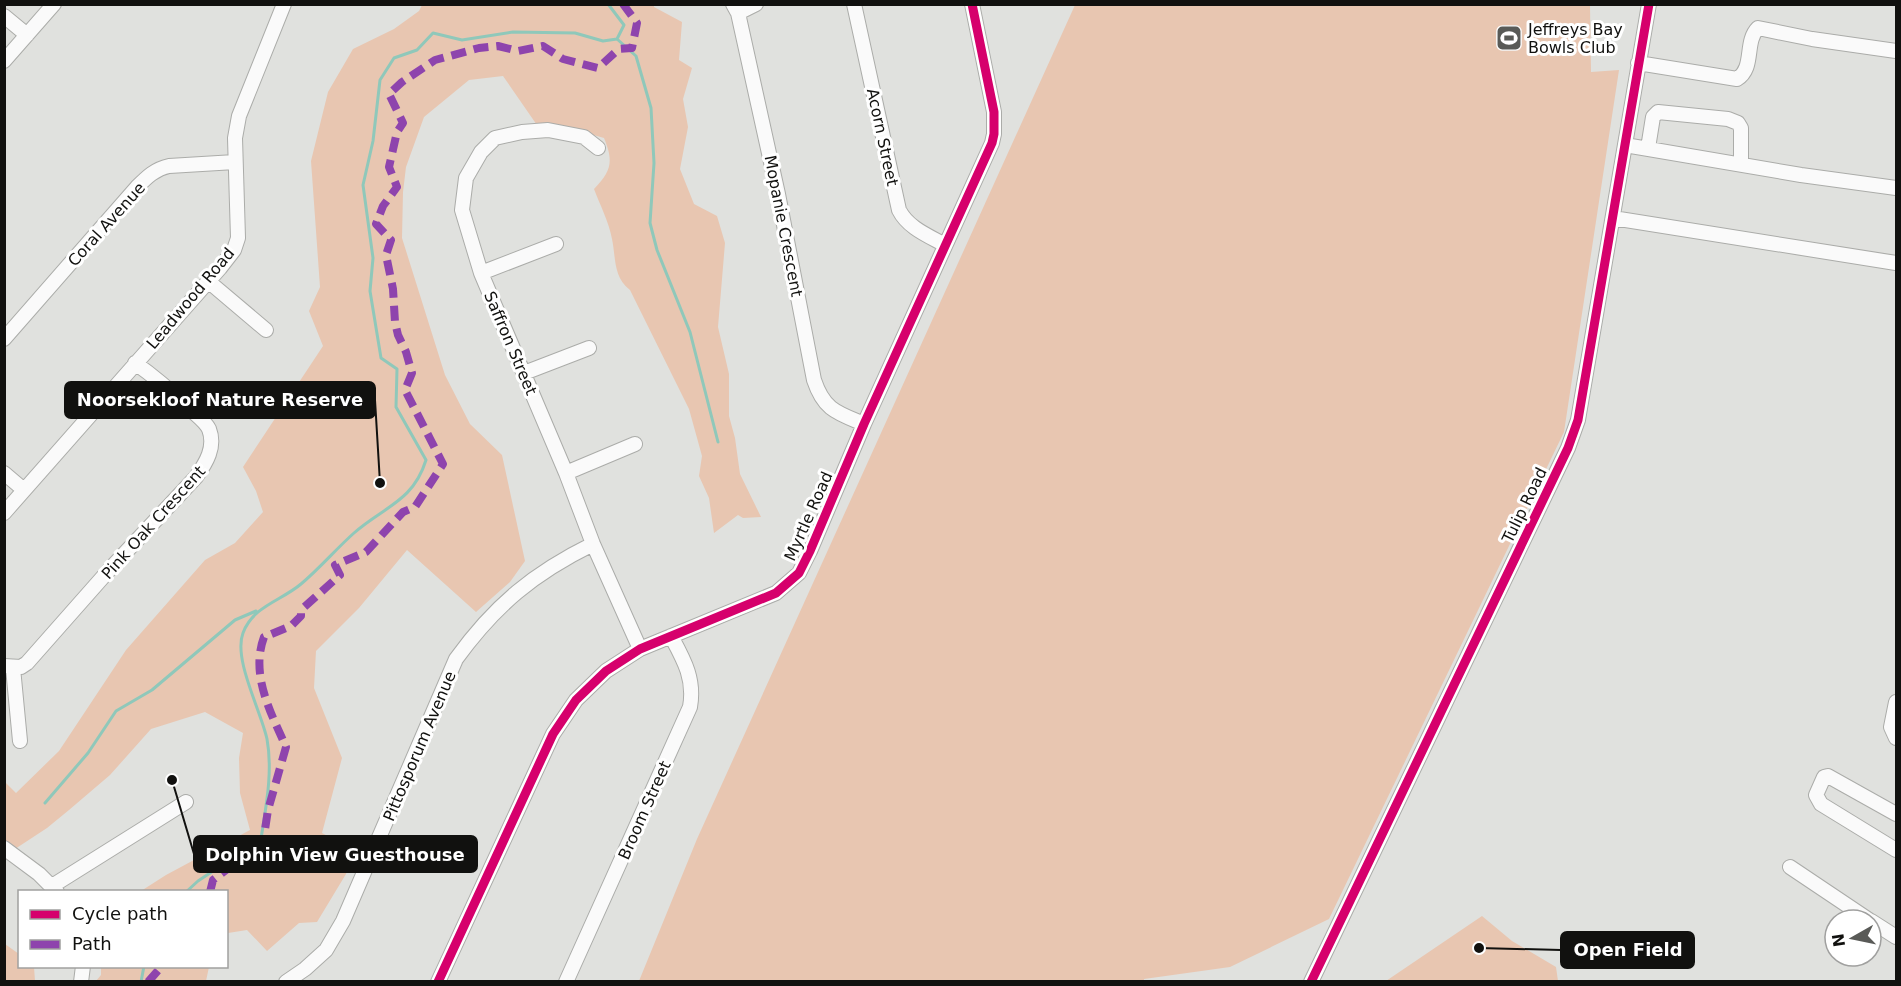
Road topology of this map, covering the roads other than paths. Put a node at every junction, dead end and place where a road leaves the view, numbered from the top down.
1 (54, 4) edge
2 (284, 4) edge
3 (756, 4) edge
4 (854, 4) edge
5 (972, 4) edge
6 (1649, 4) edge
7 (736, 9) edge
8 (4, 16) edge
9 (27, 35) junction
10 (1896, 51) edge
11 (4, 61) edge
12 (1638, 63) junction
13 (1625, 145) junction
14 (598, 148) dead end
15 (1647, 148) junction
16 (235, 162) junction
17 (1741, 164) junction
18 (1896, 188) edge
19 (1613, 218) junction
20 (556, 244) dead end
21 (945, 245) junction
22 (1896, 263) edge
23 (482, 273) junction
24 (208, 281) junction
25 (266, 330) dead end
26 (4, 339) edge
27 (589, 348) dead end
28 (135, 363) junction
29 (524, 373) junction
30 (864, 424) junction
31 (635, 444) dead end
32 (4, 473) edge
33 (566, 473) junction
34 (24, 490) junction
35 (4, 513) edge
36 (593, 544) junction
37 (672, 636) junction
38 (640, 649) junction
39 (9, 667) edge
40 (1896, 702) edge
41 (1896, 738) edge
42 (20, 741) dead end
43 (186, 802) dead end
44 (1896, 814) edge
45 (4, 849) edge
46 (1896, 850) edge
47 (1790, 867) dead end
48 (54, 889) edge
49 (1851, 908) edge
50 (1883, 929) edge
51 (1896, 937) edge
52 (286, 981) edge
53 (438, 981) edge
54 (566, 981) edge
55 (1311, 981) edge

1 - 9 street
2 - 16 street, Leadwood Road
3 - 7 street
4 - 21 street, Acorn Street
5 - 21 street, Myrtle Road
6 - 12 street, Tulip Road
7 - 30 street, Mopanie Crescent
8 - 9 street
9 - 11 street
10 - 12 street
12 - 13 street, Tulip Road
13 - 15 street
13 - 19 street, Tulip Road
14 - 23 street, Saffron Street
15 - 17 street
15 - 17 street
16 - 24 street, Leadwood Road
16 - 26 street, Coral Avenue
17 - 18 street
19 - 22 street
19 - 55 street, Tulip Road
20 - 23 street
21 - 30 street, Myrtle Road
23 - 29 street, Saffron Street
24 - 25 street
24 - 28 street, Leadwood Road
27 - 29 street
28 - 34 street, Leadwood Road
28 - 39 street, Pink Oak Crescent
29 - 33 street, Saffron Street
30 - 37 street, Myrtle Road
31 - 33 street
32 - 34 street
33 - 36 street, Saffron Street
34 - 35 street, Leadwood Road
36 - 38 street, Saffron Street
36 - 52 street, Pittosporum Avenue
37 - 38 street, Myrtle Road
37 - 54 street, Broom Street
38 - 53 street, Myrtle Road
39 - 42 street
40 - 41 street
43 - 48 street
44 - 46 street
45 - 48 street
47 - 49 street
50 - 51 street

